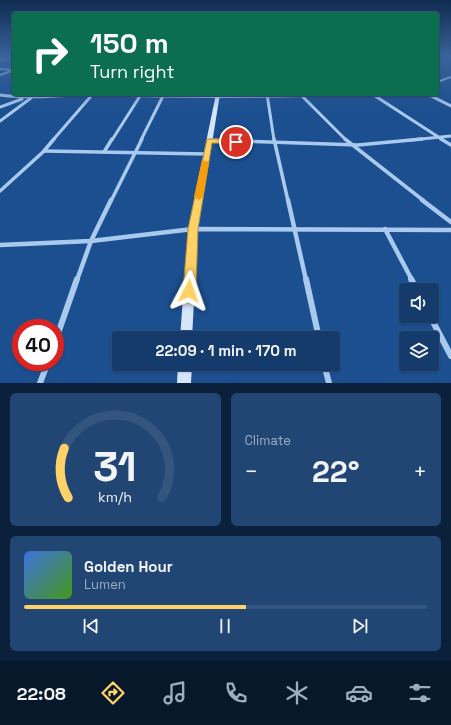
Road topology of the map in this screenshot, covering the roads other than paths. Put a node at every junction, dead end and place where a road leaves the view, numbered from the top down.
1 (451, 77) edge
2 (439, 81) edge
3 (0, 95) edge
4 (72, 96) edge
5 (91, 96) edge
6 (140, 96) edge
7 (164, 96) edge
8 (217, 96) edge
9 (267, 96) edge
10 (302, 96) joint
11 (375, 96) edge
12 (431, 96) edge
13 (25, 98) junction
14 (32, 98) junction
15 (451, 106) edge
16 (0, 107) edge
17 (0, 121) edge
18 (451, 136) edge
19 (440, 138) junction
20 (209, 140) junction
21 (275, 143) junction
22 (351, 145) junction
23 (451, 145) edge
24 (44, 151) junction
25 (104, 152) junction
26 (136, 153) junction
27 (207, 154) junction
28 (0, 191) edge
29 (451, 222) edge
30 (193, 229) junction
31 (386, 229) junction
32 (294, 230) junction
33 (451, 230) edge
34 (91, 241) junction
35 (0, 245) edge
36 (413, 283) edge
37 (63, 319) edge
38 (434, 323) edge
39 (186, 331) edge
40 (316, 331) edge
41 (451, 356) edge
42 (45, 371) edge
43 (185, 371) edge
44 (326, 371) edge
45 (40, 383) edge
46 (184, 383) edge
47 (329, 383) edge

1 - 2 street
3 - 13 street
4 - 14 street
5 - 24 street
6 - 25 street
7 - 8 street
7 - 26 street
8 - 9 street
8 - 20 street
9 - 10 street
9 - 21 street
10 - 22 street
11 - 19 street
12 - 15 street
13 - 14 street
13 - 16 street
14 - 17 street
18 - 19 street
19 - 22 street
19 - 23 street
20 - 21 street
20 - 27 street
21 - 22 street
21 - 32 street
22 - 29 street
24 - 25 street
24 - 28 street
25 - 26 street
26 - 27 street
26 - 34 street
27 - 30 street
30 - 32 street
30 - 34 street
30 - 39 street
31 - 32 street
31 - 33 street
31 - 36 street
32 - 40 street
34 - 35 street
34 - 37 street
38 - 41 street
42 - 45 street
43 - 46 street
44 - 47 street

